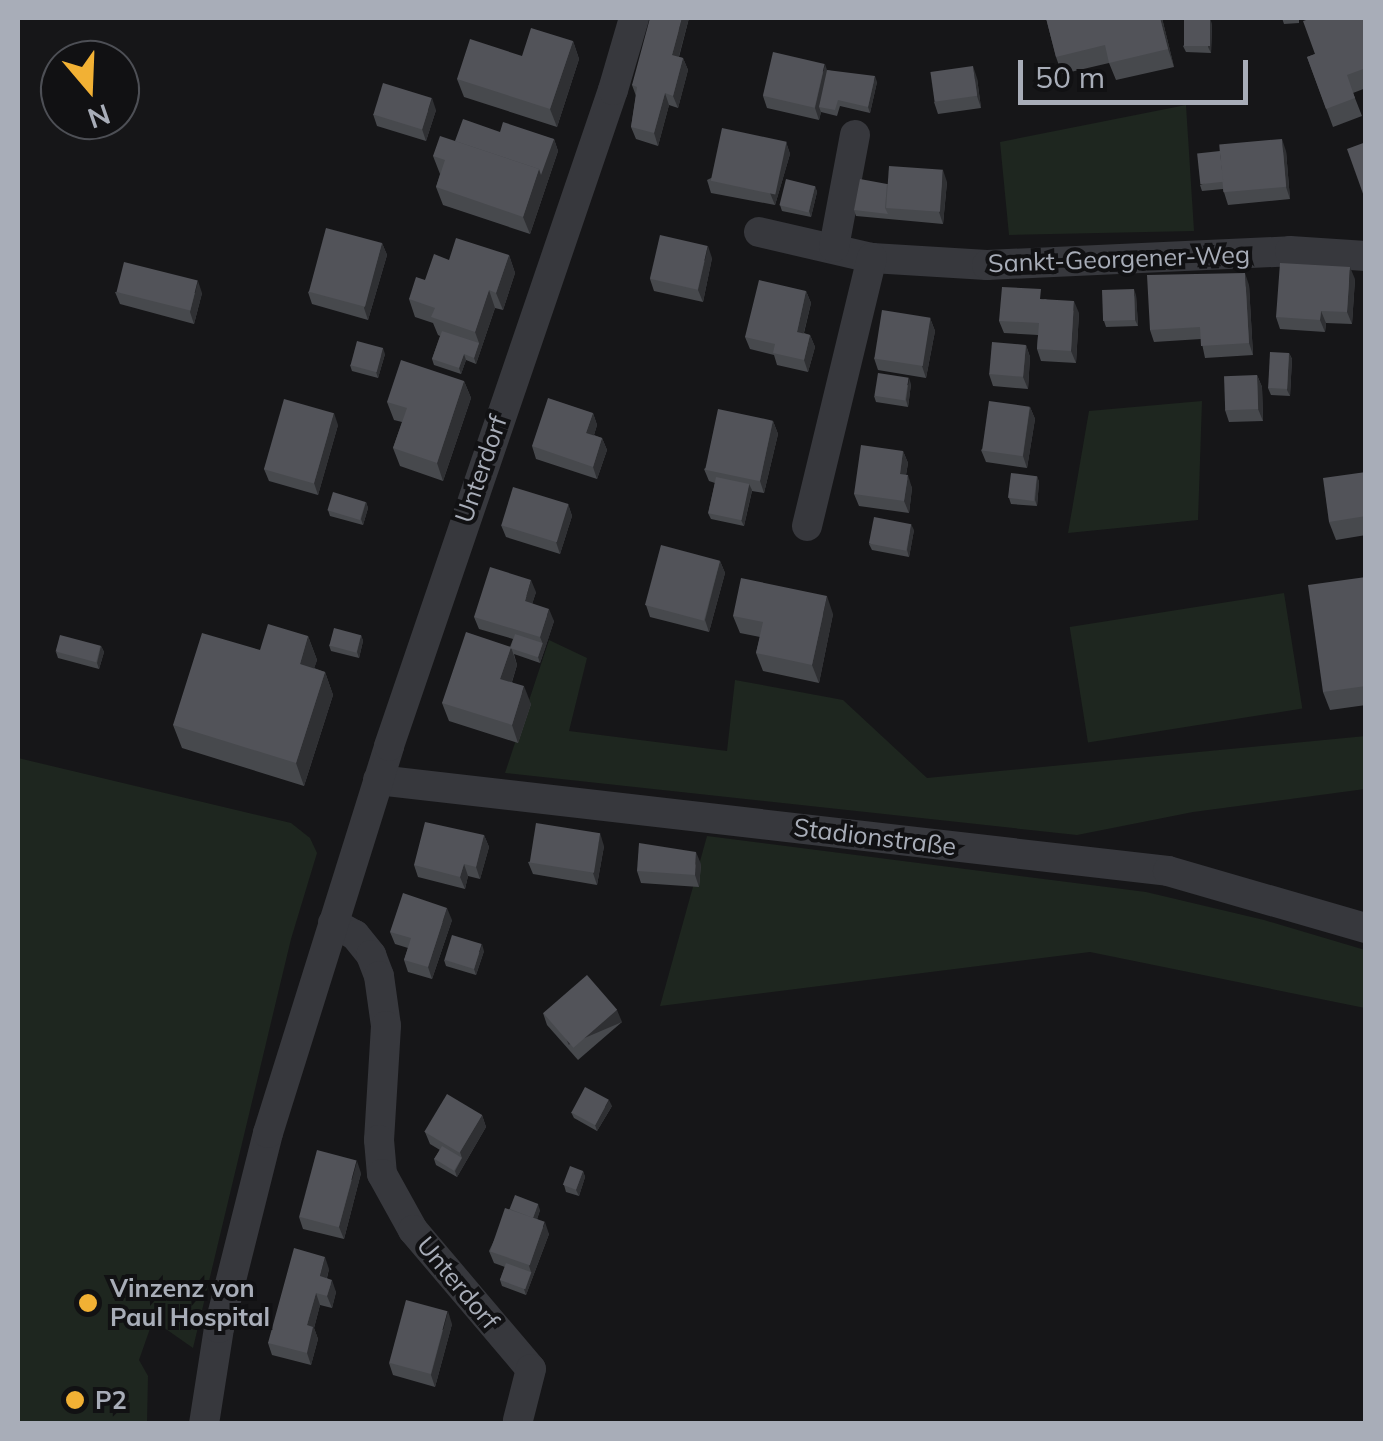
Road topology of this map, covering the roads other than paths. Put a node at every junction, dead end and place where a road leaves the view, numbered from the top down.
1 (634, 18) edge
2 (855, 135) dead end
3 (759, 232) dead end
4 (834, 247) junction
5 (1366, 256) edge
6 (872, 258) junction
7 (807, 526) dead end
8 (378, 780) junction
9 (333, 923) junction
10 (1366, 928) edge
11 (518, 1420) dead end
12 (204, 1424) edge

1 - 8 street, Unterdorf
2 - 4 street
3 - 4 street, Sankt-Georgener-Weg
4 - 6 street, Sankt-Georgener-Weg
5 - 6 street, Sankt-Georgener-Weg
6 - 7 street
8 - 9 street, Unterdorf
8 - 10 street, Stadionstraße
9 - 11 street, Unterdorf
9 - 12 street, Unterdorf

